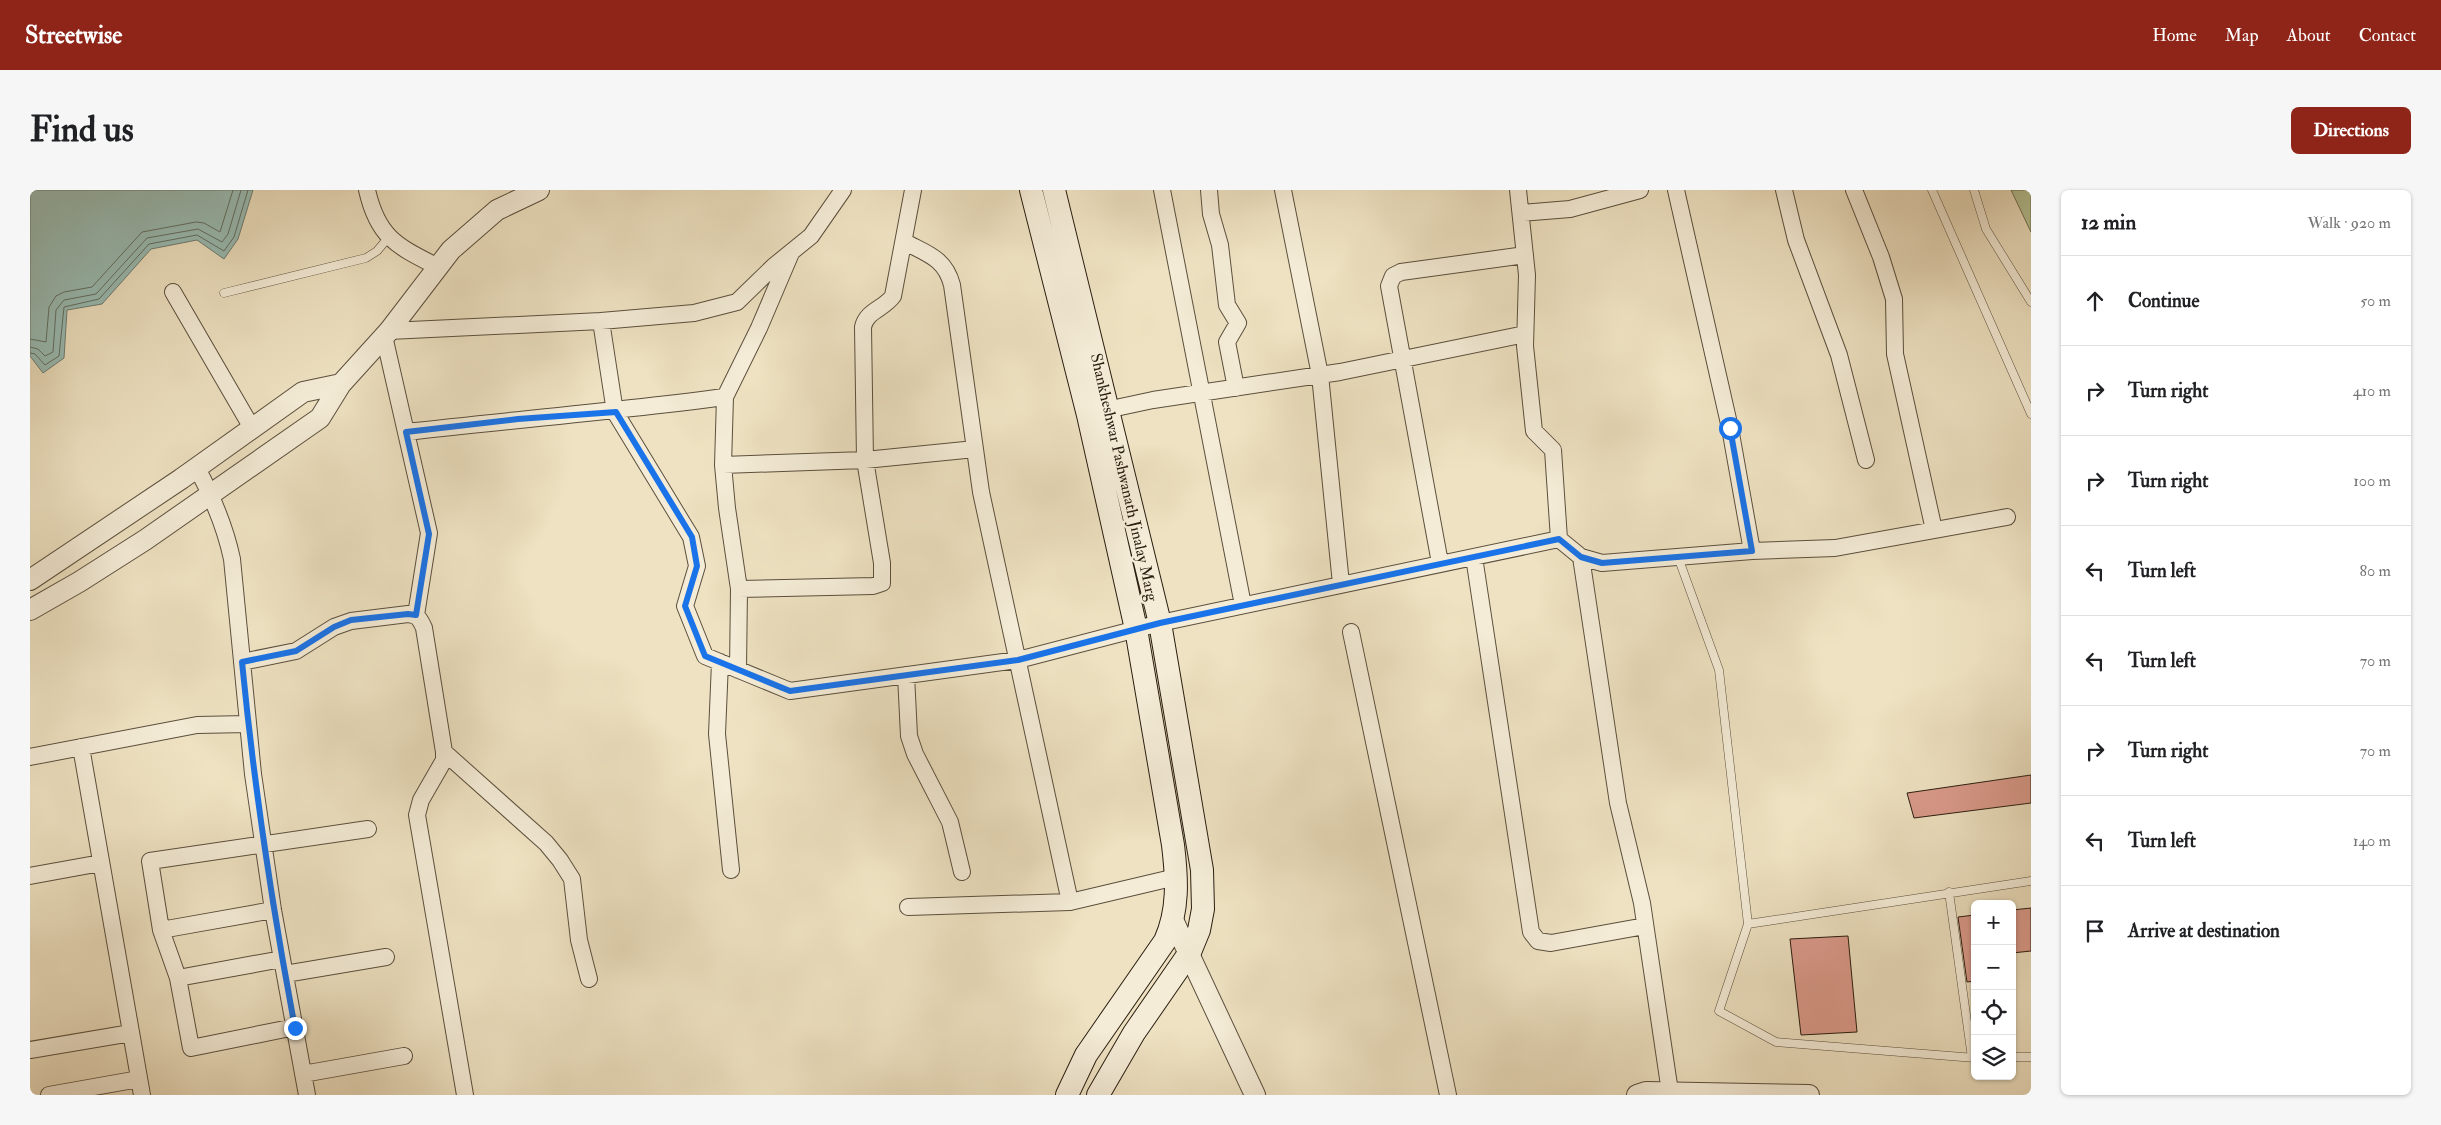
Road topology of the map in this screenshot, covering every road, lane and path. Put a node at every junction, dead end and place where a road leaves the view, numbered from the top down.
1 (367, 190) edge
2 (539, 190) edge
3 (843, 190) edge
4 (914, 190) edge
5 (1031, 190) edge
6 (1054, 190) edge
7 (1162, 190) edge
8 (1209, 190) edge
9 (1283, 190) edge
10 (1518, 190) edge
11 (1640, 190) edge
12 (1676, 190) edge
13 (1784, 190) edge
14 (1854, 190) edge
15 (1932, 190) edge
16 (1974, 190) edge
17 (1522, 213) junction
18 (388, 238) junction
19 (904, 242) junction
20 (792, 251) junction
21 (1525, 255) junction
22 (438, 267) junction
23 (173, 292) dead end
24 (224, 293) dead end
25 (2031, 302) edge
26 (601, 321) junction
27 (387, 334) junction
28 (1525, 334) junction
29 (1404, 359) junction
30 (1320, 375) junction
31 (341, 384) junction
32 (1236, 388) junction
33 (1201, 393) junction
34 (726, 397) junction
35 (616, 412) junction
36 (1099, 412) junction
37 (2031, 414) edge
38 (252, 428) junction
39 (406, 432) junction
40 (975, 449) junction
41 (865, 460) junction
42 (1866, 460) dead end
43 (724, 465) junction
44 (197, 468) junction
45 (211, 494) junction
46 (2007, 517) dead end
47 (1934, 530) junction
48 (1559, 539) junction
49 (1752, 551) junction
50 (1474, 557) junction
51 (1581, 557) junction
52 (1678, 557) junction
53 (1440, 564) junction
54 (30, 579) edge
55 (1341, 584) junction
56 (739, 590) junction
57 (1243, 605) junction
58 (30, 610) edge
59 (416, 615) junction
60 (1160, 623) junction
61 (1136, 629) junction
62 (1351, 632) dead end
63 (1018, 660) junction
64 (242, 662) junction
65 (720, 662) junction
66 (738, 670) junction
67 (906, 675) junction
68 (248, 724) junction
69 (81, 747) junction
70 (444, 752) junction
71 (30, 757) edge
72 (368, 829) dead end
73 (263, 844) junction
74 (101, 863) junction
75 (731, 870) dead end
76 (962, 872) dead end
77 (30, 876) edge
78 (1176, 877) junction
79 (2031, 881) edge
80 (1949, 892) junction
81 (1070, 902) junction
82 (908, 908) dead end
83 (274, 910) junction
84 (1174, 922) junction
85 (1748, 924) junction
86 (1645, 926) junction
87 (161, 930) junction
88 (1190, 952) junction
89 (386, 957) dead end
90 (283, 967) junction
91 (178, 978) junction
92 (589, 979) dead end
93 (295, 1028) junction
94 (131, 1033) junction
95 (1971, 1044) edge
96 (30, 1050) edge
97 (404, 1056) dead end
98 (2016, 1057) edge
99 (2031, 1057) edge
100 (1971, 1058) edge
101 (303, 1074) junction
102 (141, 1087) edge
103 (1670, 1092) junction
104 (1642, 1094) edge
105 (49, 1095) edge
106 (306, 1095) edge
107 (465, 1095) edge
108 (1067, 1095) edge
109 (1098, 1095) edge
110 (1255, 1095) edge
111 (1448, 1095) edge
112 (1809, 1095) edge

1 - 18 street
2 - 22 street
3 - 20 street
4 - 19 street
5 - 36 main road
6 - 36 main road, Shankheshwar Pashwanath Jinalay Marg
7 - 33 street
8 - 32 street
9 - 30 street
10 - 17 street
11 - 17 street
12 - 49 street
13 - 42 street
14 - 47 street
15 - 37 lane
16 - 25 lane
17 - 21 street
18 - 22 street
18 - 24 lane
19 - 40 street
19 - 41 street
20 - 26 street
20 - 34 street
21 - 28 street
21 - 29 street
22 - 27 street
23 - 38 street
26 - 27 street
26 - 35 street
27 - 31 street
27 - 39 street
28 - 29 street
28 - 48 street
29 - 30 street
29 - 53 street
30 - 32 street
30 - 55 street
31 - 38 street
31 - 45 street
32 - 33 street
33 - 36 street
33 - 57 street
34 - 35 street
34 - 43 street
35 - 39 street
35 - 65 street
36 - 60 main road, Shankheshwar Pashwanath Jinalay Marg
36 - 61 main road
38 - 44 street
39 - 59 street
40 - 41 street
40 - 63 street
41 - 43 street
41 - 56 street
43 - 56 street
44 - 45 street
44 - 54 street
45 - 58 street
45 - 64 street
46 - 47 street
47 - 49 street
48 - 50 street
48 - 51 street
49 - 52 street
50 - 53 street
50 - 86 street
51 - 52 street
51 - 86 street
52 - 85 lane
53 - 55 street
55 - 57 street
56 - 66 street
57 - 60 street
59 - 64 street
59 - 70 street
60 - 61 street
60 - 88 main road, Shankheshwar Pashwanath Jinalay Marg
61 - 63 street
61 - 78 main road
62 - 111 street
63 - 67 street
63 - 81 street
64 - 68 street
65 - 66 street
65 - 75 street
66 - 67 street
67 - 76 street
68 - 69 street
68 - 73 street
69 - 71 street
69 - 74 street
70 - 92 street
70 - 107 street
72 - 73 street
73 - 83 street
73 - 87 street
74 - 77 street
74 - 94 street
78 - 81 street
78 - 84 main road
79 - 80 lane
80 - 85 lane
80 - 95 lane
81 - 82 street
83 - 87 street
83 - 90 street
84 - 88 street
84 - 108 main road
85 - 100 lane
86 - 103 street
87 - 91 street
88 - 109 main road, Shankheshwar Pashwanath Jinalay Marg
88 - 110 street
89 - 90 street
90 - 91 street
90 - 93 street
91 - 93 street
93 - 101 street
94 - 96 street
94 - 102 street
97 - 101 street
98 - 99 lane
101 - 106 street
102 - 105 street
103 - 104 street
103 - 112 street

